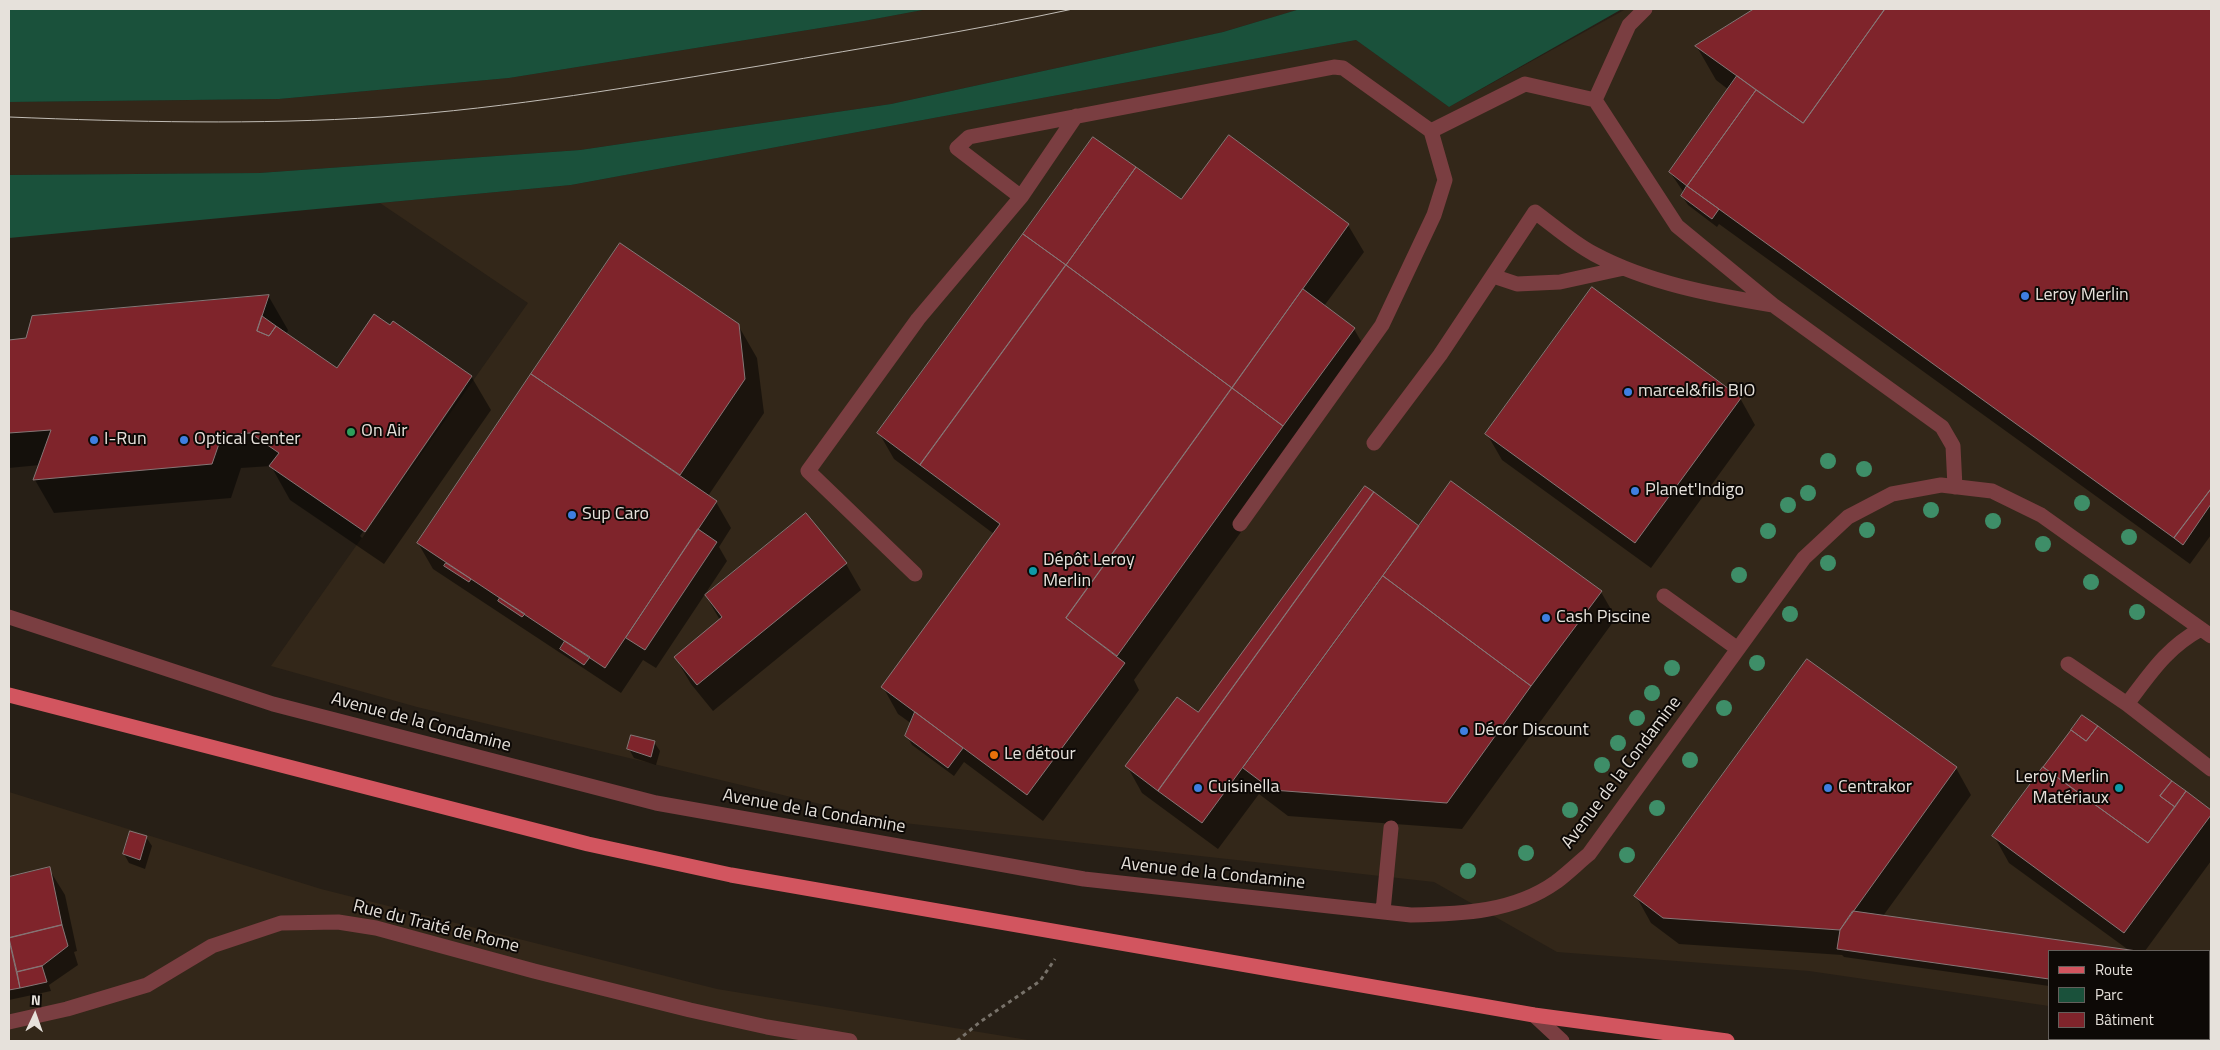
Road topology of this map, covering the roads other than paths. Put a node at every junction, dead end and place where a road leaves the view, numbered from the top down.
1 (1646, 9) edge
2 (1596, 100) junction
3 (1076, 116) junction
4 (1431, 131) junction
5 (1021, 197) junction
6 (1624, 268) junction
7 (1492, 276) junction
8 (1773, 304) junction
9 (1374, 443) dead end
10 (1955, 487) junction
11 (1240, 524) dead end
12 (915, 574) dead end
13 (1664, 596) dead end
14 (9, 616) edge
15 (2208, 632) edge
16 (1738, 649) junction
17 (2068, 664) dead end
18 (9, 695) edge
19 (2127, 704) junction
20 (2211, 769) edge
21 (1391, 828) dead end
22 (1383, 911) junction
23 (1534, 1015) junction
24 (9, 1022) edge
25 (835, 1040) edge
26 (850, 1041) edge
27 (1562, 1041) edge
28 (1727, 1041) edge

1 - 2 street
2 - 4 street
2 - 8 street
3 - 4 street
3 - 5 street
3 - 5 street
4 - 11 street
5 - 12 street
6 - 7 street
6 - 7 street
6 - 8 street
7 - 9 street
8 - 10 street
10 - 15 street, Avenue de la Condamine
10 - 16 street, Avenue de la Condamine
13 - 16 street
14 - 22 street, Avenue de la Condamine
15 - 19 street
16 - 22 street, Avenue de la Condamine
17 - 19 street
18 - 23 main road
19 - 20 street
21 - 22 street
23 - 27 street
23 - 28 main road
24 - 25 street, Rue du Traité de Rome
25 - 26 street, Rue du Traité de Rome

